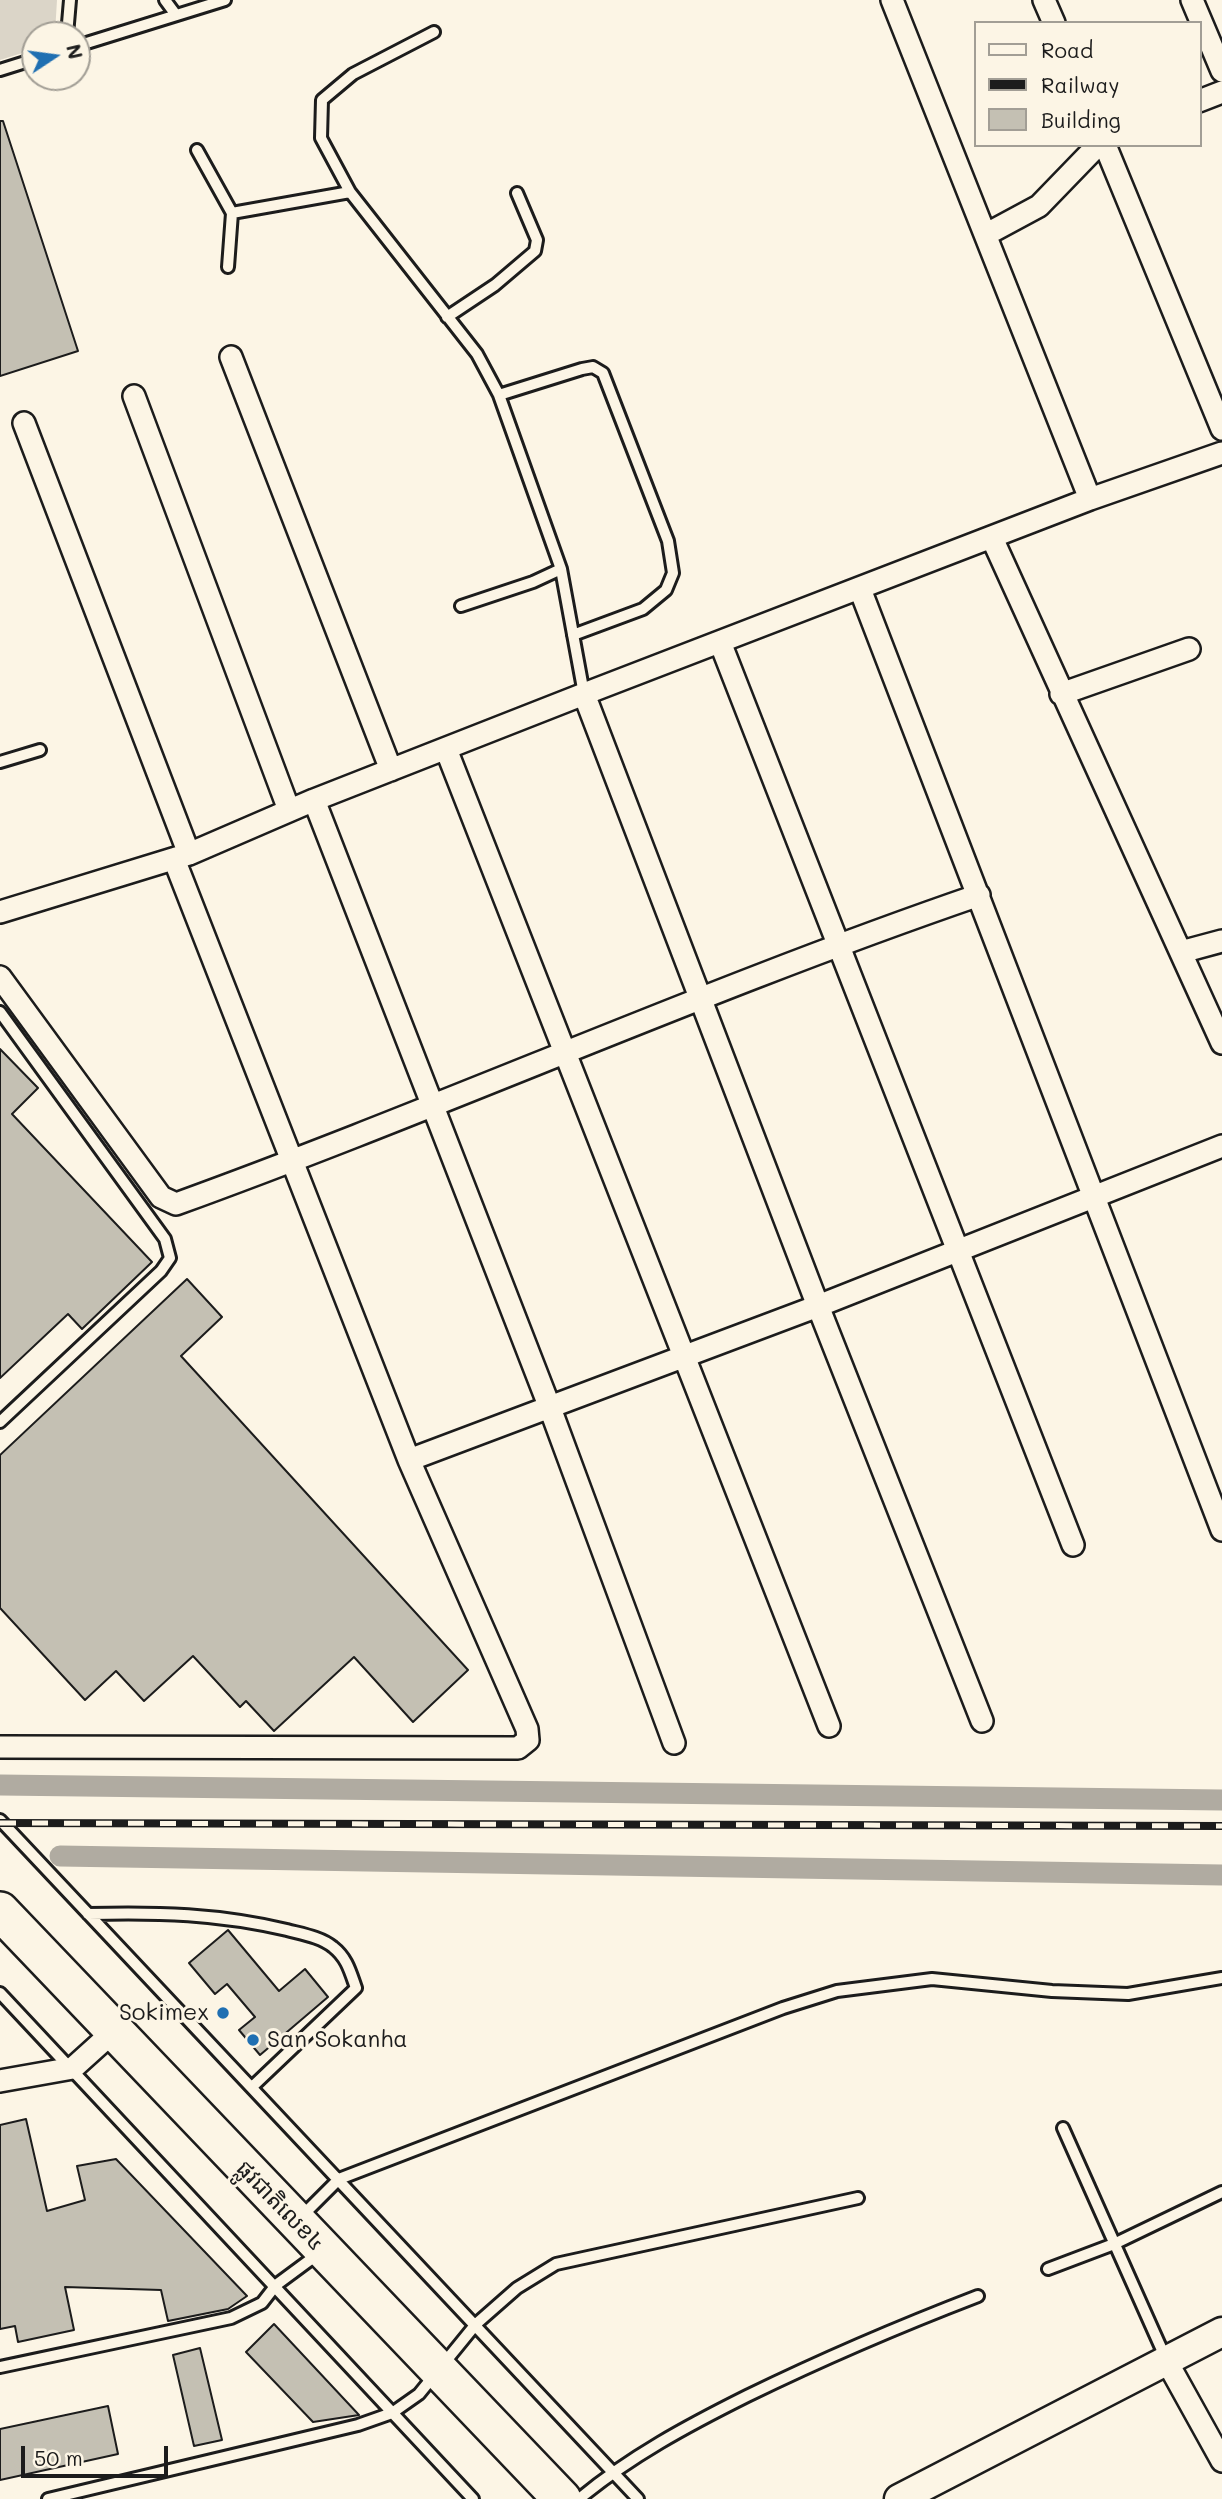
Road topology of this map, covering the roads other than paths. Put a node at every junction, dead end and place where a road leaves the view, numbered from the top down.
1 (69, 0) edge
2 (165, 0) edge
3 (225, 0) edge
4 (892, 0) edge
5 (1044, 0) edge
6 (1192, 0) edge
7 (176, 15) junction
8 (68, 21) edge
9 (1053, 21) edge
10 (1201, 21) edge
11 (1201, 21) edge
12 (433, 32) dead end
13 (91, 42) edge
14 (21, 63) edge
15 (0, 70) edge
16 (1222, 71) edge
17 (1222, 92) edge
18 (1201, 100) edge
19 (1096, 147) edge
20 (1106, 147) edge
21 (198, 150) dead end
22 (350, 192) junction
23 (517, 193) dead end
24 (233, 213) junction
25 (987, 234) junction
26 (228, 267) dead end
27 (447, 317) junction
28 (231, 357) dead end
29 (499, 395) junction
30 (134, 396) dead end
31 (24, 423) dead end
32 (1222, 429) edge
33 (1222, 453) edge
34 (1090, 499) junction
35 (992, 538) junction
36 (561, 569) junction
37 (860, 589) junction
38 (461, 607) dead end
39 (573, 635) junction
40 (720, 642) junction
41 (1189, 649) dead end
42 (584, 694) junction
43 (1061, 694) junction
44 (446, 748) junction
45 (40, 750) dead end
46 (0, 762) edge
47 (391, 770) junction
48 (314, 800) junction
49 (289, 810) junction
50 (181, 857) junction
51 (979, 895) junction
52 (1, 910) edge
53 (1222, 941) edge
54 (839, 943) junction
55 (1181, 952) junction
56 (0, 977) edge
57 (699, 998) junction
58 (0, 1013) edge
59 (1222, 1043) edge
60 (566, 1053) junction
61 (435, 1106) junction
62 (1222, 1146) edge
63 (290, 1162) junction
64 (1093, 1196) junction
65 (959, 1248) junction
66 (818, 1306) junction
67 (684, 1356) junction
68 (551, 1408) junction
69 (0, 1422) edge
70 (409, 1460) junction
71 (1222, 1530) edge
72 (1073, 1545) dead end
73 (982, 1721) dead end
74 (829, 1726) dead end
75 (674, 1743) dead end
76 (0, 1746) edge
77 (0, 1820) edge
78 (0, 1911) edge
79 (88, 1914) junction
80 (1222, 1978) edge
81 (0, 1993) edge
82 (114, 2031) junction
83 (73, 2068) junction
84 (0, 2081) edge
85 (252, 2087) junction
86 (1063, 2128) dead end
87 (339, 2179) junction
88 (1222, 2192) edge
89 (858, 2198) dead end
90 (296, 2222) junction
91 (1114, 2244) junction
92 (323, 2251) junction
93 (1048, 2269) dead end
94 (276, 2285) junction
95 (978, 2296) dead end
96 (476, 2324) junction
97 (1222, 2332) edge
98 (1166, 2360) junction
99 (0, 2367) edge
100 (438, 2368) junction
101 (392, 2413) junction
102 (1222, 2461) edge
103 (612, 2472) junction
104 (562, 2498) edge
105 (48, 2499) edge
106 (472, 2499) edge
107 (638, 2499) edge
108 (899, 2499) edge

1 - 8 lane
2 - 7 lane
3 - 7 lane
4 - 25 street
5 - 9 street
6 - 10 street
7 - 13 lane
11 - 16 street
12 - 22 lane
14 - 15 lane
17 - 18 street
19 - 25 street
20 - 32 street
21 - 24 lane
22 - 24 lane
22 - 27 lane
23 - 27 lane
24 - 26 lane
25 - 34 street
27 - 29 lane
28 - 47 street
29 - 36 lane
29 - 39 lane
30 - 49 street
31 - 50 street
33 - 34 street
34 - 35 street
35 - 37 street
35 - 43 street
36 - 38 lane
36 - 39 lane
37 - 40 street
37 - 51 street
39 - 42 lane
40 - 42 street
40 - 54 street
41 - 43 street
42 - 44 street
42 - 57 street
43 - 55 street
44 - 47 street
44 - 60 street
45 - 46 lane
47 - 48 street
48 - 49 street
48 - 61 street
49 - 50 street
50 - 52 street
50 - 63 street
51 - 54 street
51 - 64 street
53 - 55 street
54 - 57 street
54 - 65 street
55 - 59 street
56 - 63 street
57 - 60 street
57 - 66 street
58 - 69 lane
60 - 61 street
60 - 67 street
61 - 63 street
61 - 68 street
62 - 64 street
63 - 70 street
64 - 65 street
64 - 71 street
65 - 66 street
65 - 72 street
66 - 67 street
66 - 73 street
67 - 68 street
67 - 74 street
68 - 70 street
68 - 75 street
70 - 76 street
77 - 79 lane
78 - 82 highway, ផ្លូវជាតិលេខ៤
79 - 85 lane
79 - 85 lane
80 - 87 lane
81 - 83 lane
82 - 83 street
82 - 90 highway, ផ្លូវជាតិលេខ៤
83 - 84 street
83 - 94 lane
85 - 87 lane
86 - 91 lane
87 - 90 lane
87 - 96 lane
88 - 91 lane
89 - 96 lane
90 - 92 highway, ផ្លូវជាតិលេខ៤
91 - 93 lane
91 - 98 lane
92 - 94 lane
92 - 100 highway, ផ្លូវជាតិលេខ៤
94 - 99 lane
94 - 101 lane
95 - 103 lane
96 - 100 lane
96 - 103 lane
97 - 98 street
98 - 102 street
98 - 108 street
100 - 101 lane
100 - 104 highway, ផ្លូវជាតិលេខ៤
101 - 105 lane
101 - 106 lane
103 - 104 lane
103 - 107 lane

